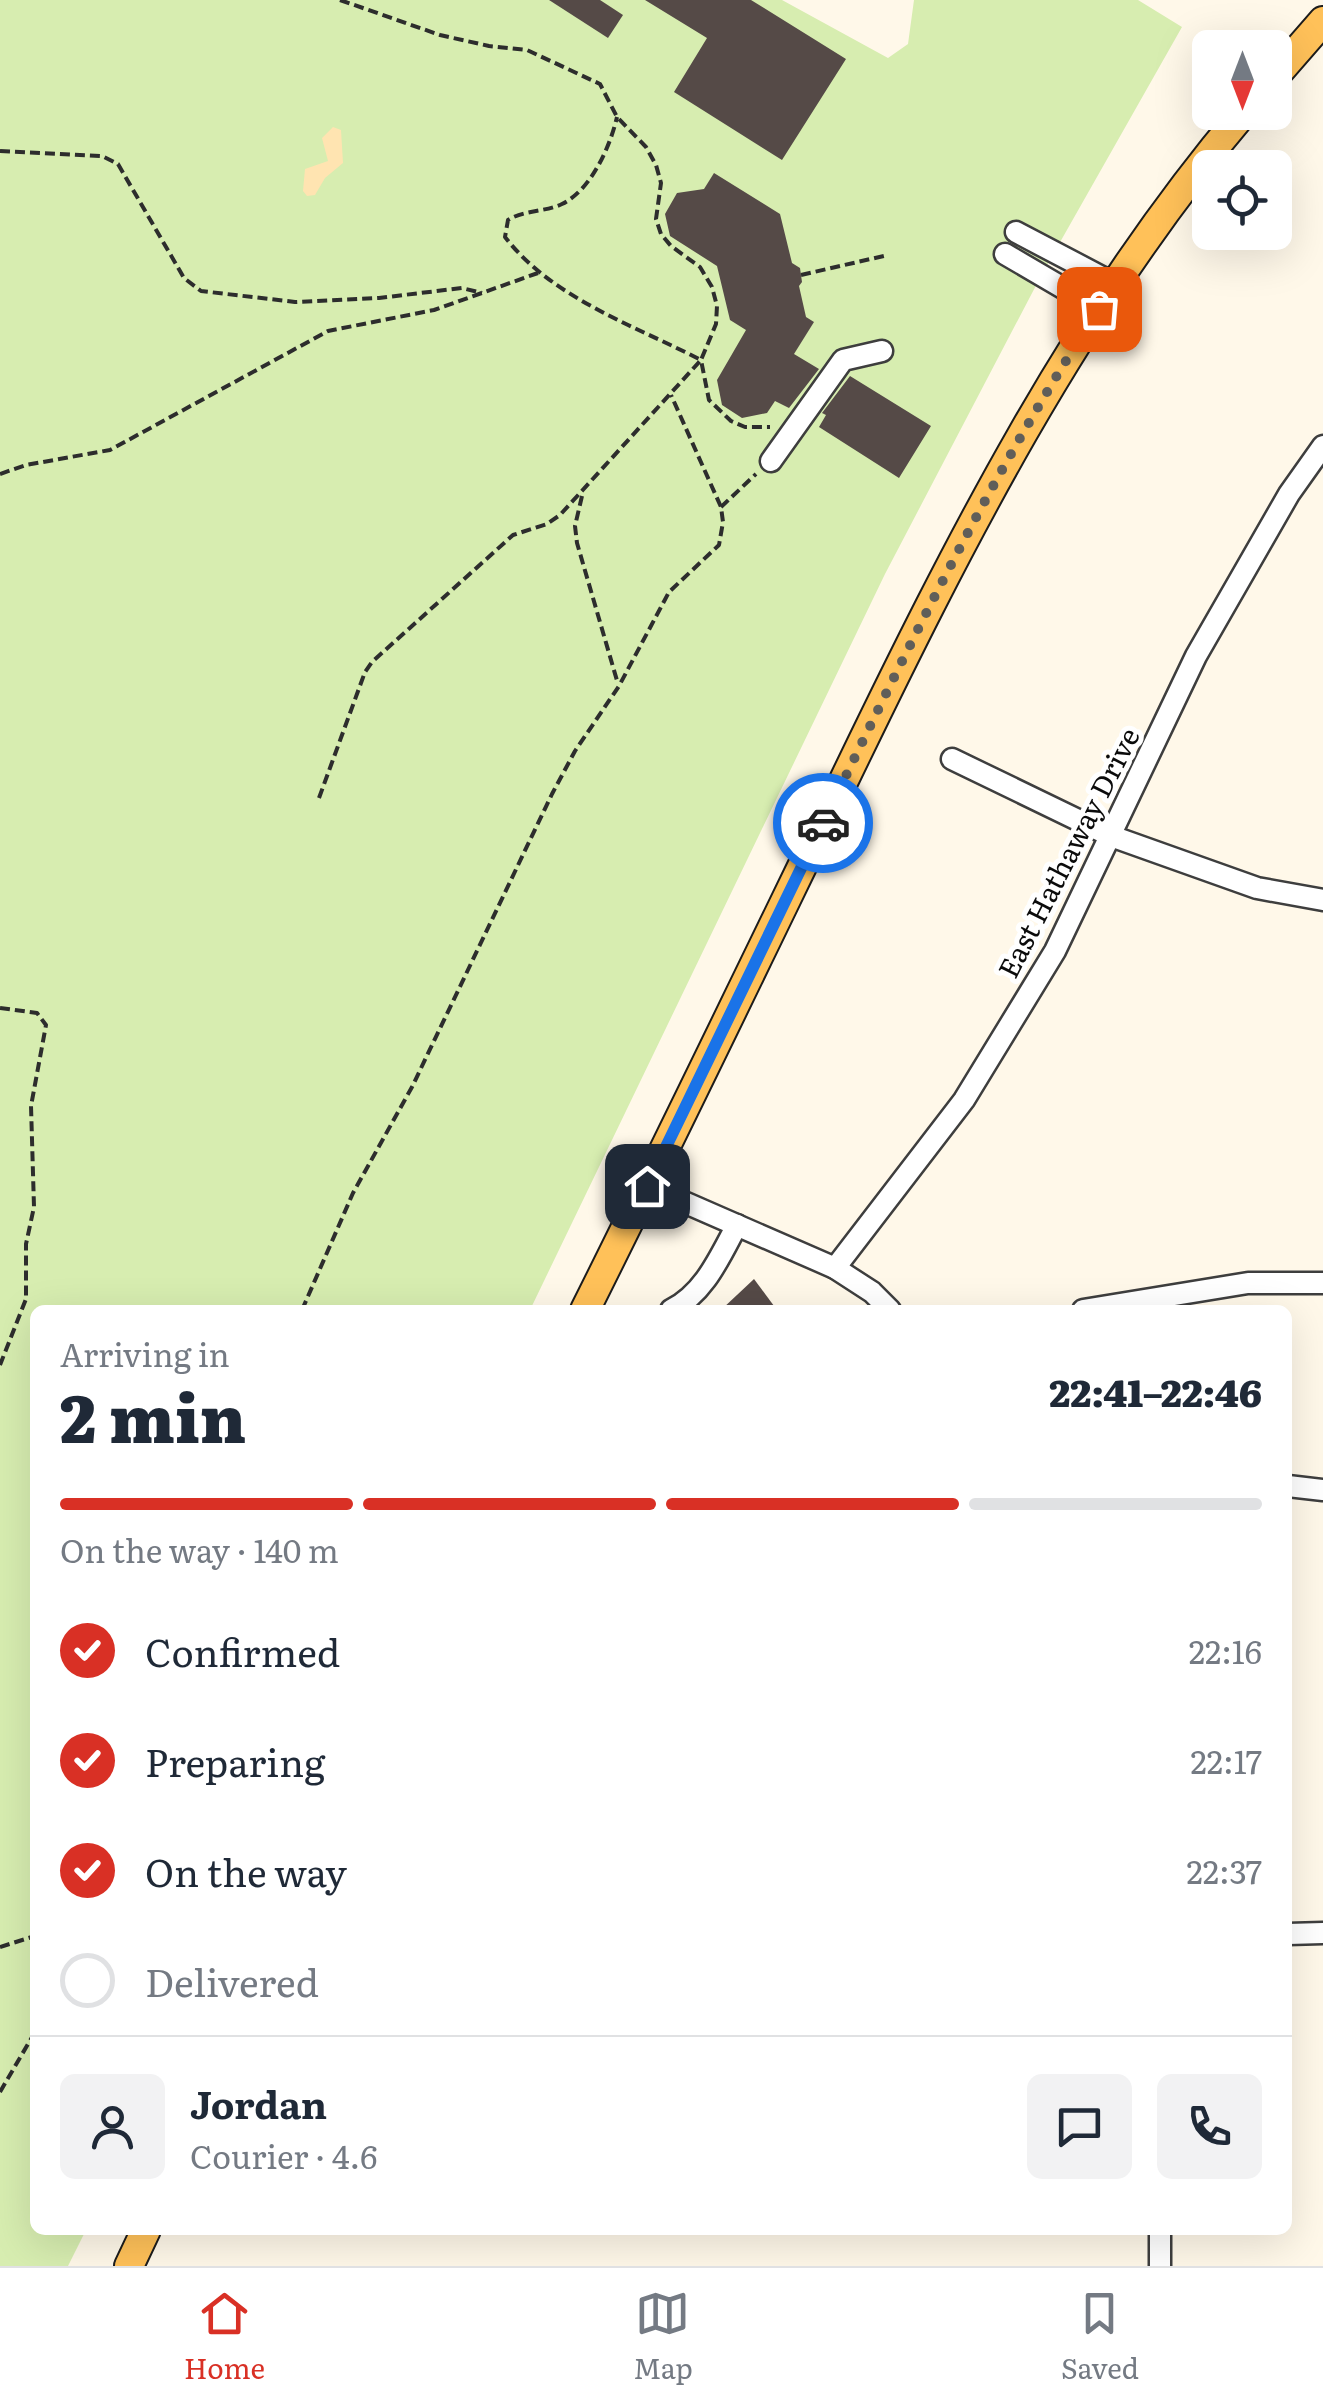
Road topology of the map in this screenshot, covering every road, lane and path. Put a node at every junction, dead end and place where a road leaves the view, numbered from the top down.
1 (340, 0) edge
2 (1323, 21) edge
3 (1292, 57) edge
4 (618, 118) junction
5 (1231, 130) edge
6 (0, 152) edge
7 (1016, 232) dead end
8 (1005, 254) dead end
9 (888, 255) dead end
10 (538, 273) junction
11 (801, 275) dead end
12 (1116, 284) junction
13 (482, 293) junction
14 (1099, 309) junction
15 (882, 351) dead end
16 (700, 360) junction
17 (671, 395) junction
18 (798, 423) junction
19 (1323, 446) edge
20 (771, 461) joint
21 (0, 474) edge
22 (584, 491) junction
23 (720, 507) junction
24 (618, 686) junction
25 (952, 758) dead end
26 (319, 798) dead end
27 (1111, 836) junction
28 (1323, 900) edge
29 (0, 1008) edge
30 (647, 1186) junction
31 (737, 1225) junction
32 (835, 1268) junction
33 (1323, 1283) edge
34 (304, 1305) edge
35 (588, 1305) edge
36 (678, 1305) edge
37 (885, 1305) edge
38 (1114, 1305) edge
39 (0, 1365) edge
40 (1292, 1486) edge
41 (1323, 1490) edge
42 (1323, 1933) edge
43 (1292, 1934) edge
44 (30, 1938) edge
45 (0, 1947) edge
46 (30, 2041) edge
47 (0, 2092) edge
48 (144, 2235) edge
49 (1160, 2235) edge
50 (129, 2266) edge
51 (1160, 2266) edge

1 - 4 path
2 - 3 main road
4 - 10 path
4 - 16 path
5 - 12 main road
6 - 13 path
7 - 12 street
8 - 14 street
9 - 11 path
10 - 13 path
10 - 16 path
12 - 14 main road
13 - 21 path
14 - 30 main road
15 - 18 street
16 - 17 path
16 - 18 path
17 - 22 path
17 - 23 path
18 - 20 street
19 - 27 street, East Hathaway Drive
20 - 23 path
22 - 24 path
22 - 26 path
23 - 24 path
24 - 34 path
25 - 27 street
27 - 28 street
27 - 32 street, East Hathaway Drive
29 - 39 path
30 - 31 street
30 - 35 main road
31 - 32 street
31 - 36 street
32 - 37 street
33 - 38 street
40 - 41 street
42 - 43 street
44 - 45 path
46 - 47 path
48 - 50 main road
49 - 51 street

